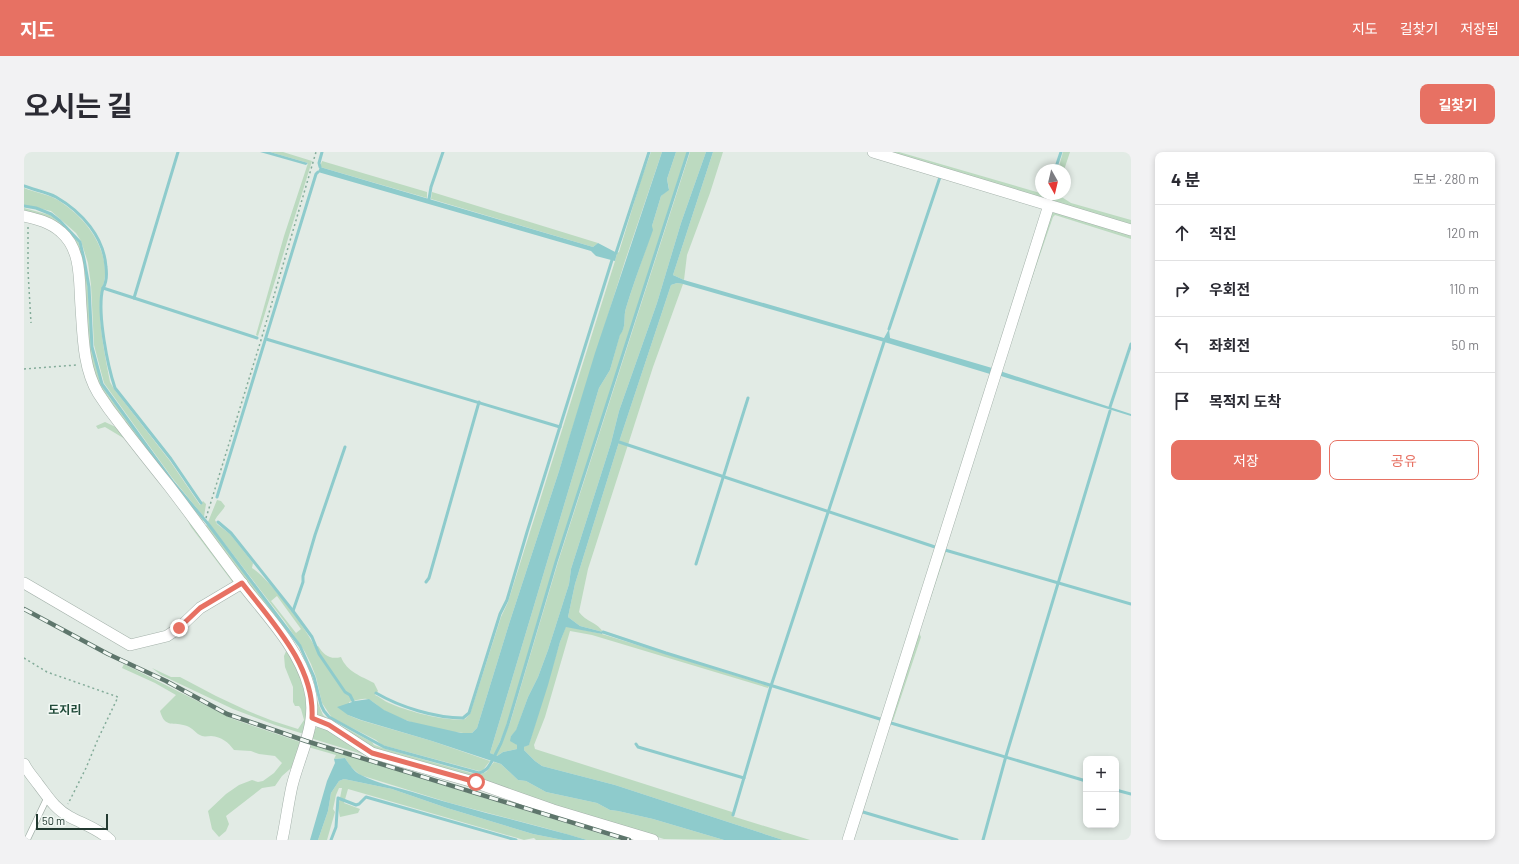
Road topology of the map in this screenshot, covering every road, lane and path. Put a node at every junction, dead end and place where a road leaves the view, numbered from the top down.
1 (316, 152) edge
2 (873, 152) edge
3 (1049, 205) junction
4 (26, 217) edge
5 (1131, 230) edge
6 (31, 323) dead end
7 (87, 364) junction
8 (24, 369) edge
9 (202, 529) junction
10 (24, 583) edge
11 (242, 583) junction
12 (24, 658) edge
13 (312, 718) junction
14 (25, 769) edge
15 (47, 798) junction
16 (62, 812) junction
17 (27, 840) edge
18 (110, 840) edge
19 (282, 840) edge
20 (653, 840) edge
21 (848, 840) edge

1 - 9 path
2 - 3 street
3 - 5 street
3 - 21 street
4 - 6 path
4 - 7 street
7 - 8 path
7 - 9 street
9 - 11 street
10 - 11 street
11 - 13 street
12 - 16 path
13 - 19 street
13 - 20 street
14 - 15 street
15 - 16 street
15 - 17 lane
16 - 18 street

